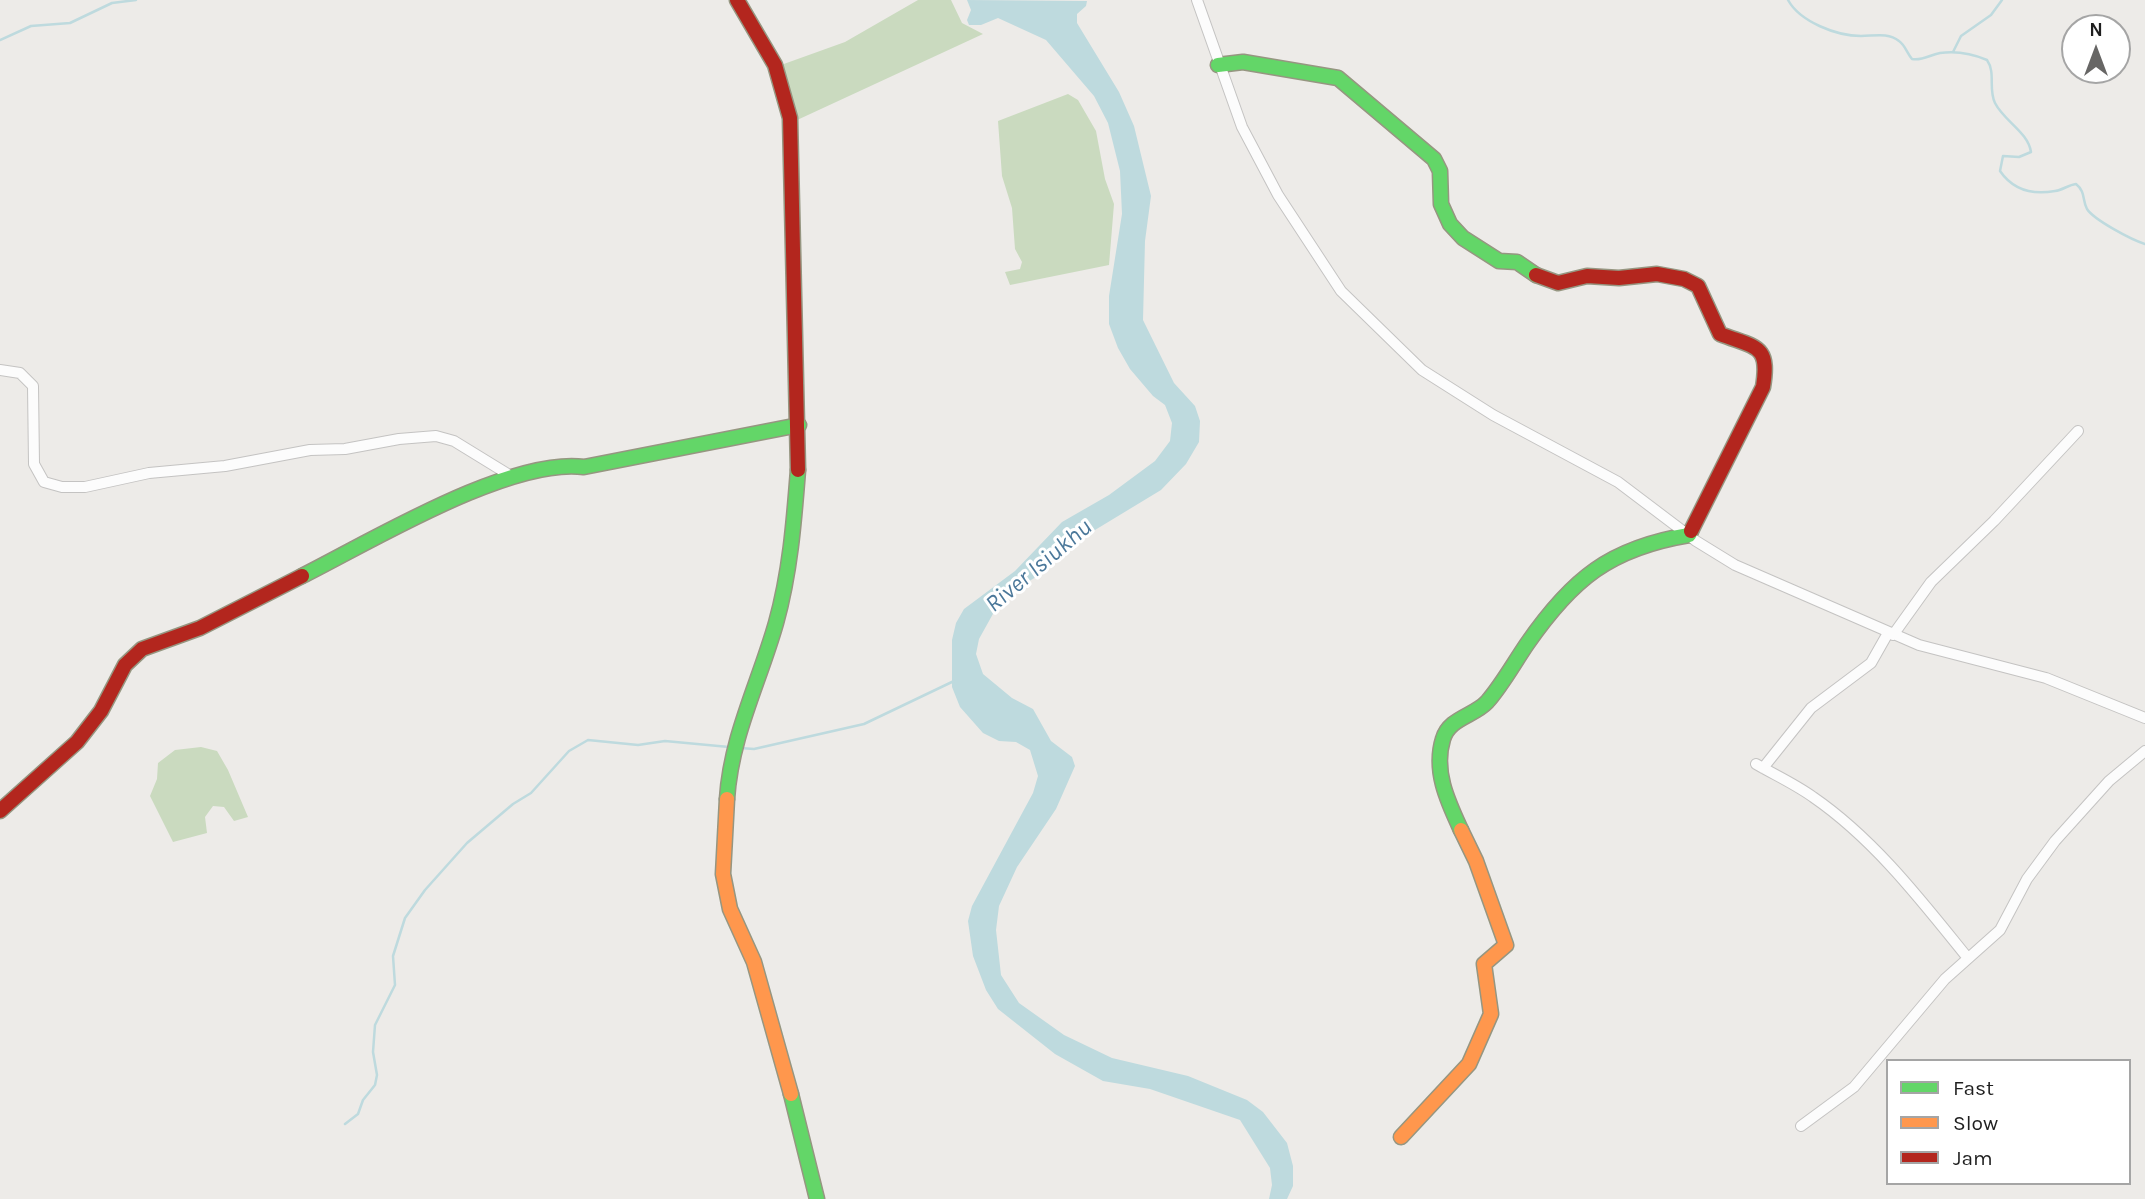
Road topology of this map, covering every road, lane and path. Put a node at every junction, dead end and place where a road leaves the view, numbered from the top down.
1 (737, 0) edge
2 (1196, 0) edge
3 (1218, 65) junction
4 (0, 370) edge
5 (799, 425) junction
6 (2078, 431) dead end
7 (511, 475) junction
8 (1689, 535) junction
9 (1890, 634) junction
10 (2145, 718) edge
11 (2145, 751) edge
12 (0, 811) edge
13 (1968, 957) junction
14 (1801, 1126) dead end
15 (1401, 1137) dead end
16 (817, 1199) edge

1 - 5 street
2 - 3 street
3 - 8 street
3 - 8 street
4 - 7 street
5 - 7 street
5 - 16 street
6 - 9 street
7 - 12 street
8 - 9 street
8 - 15 street
9 - 10 street
9 - 13 street
11 - 13 street
13 - 14 street

